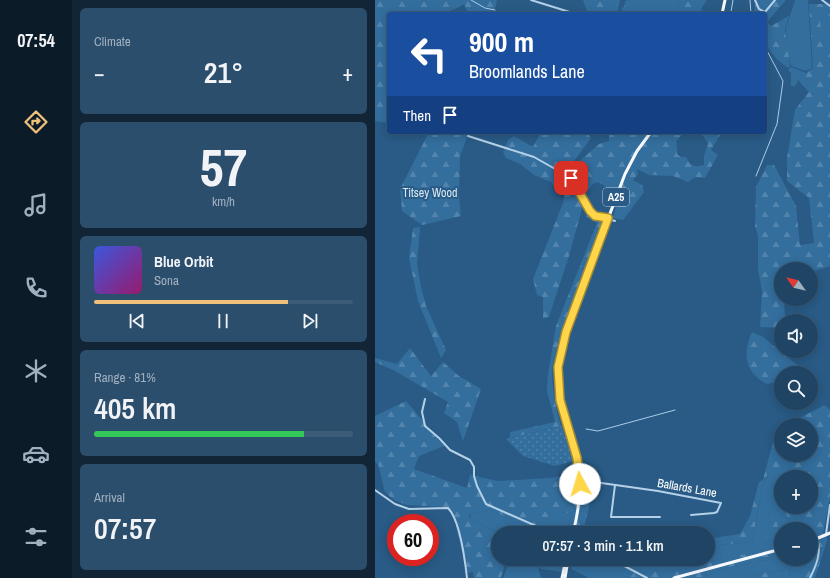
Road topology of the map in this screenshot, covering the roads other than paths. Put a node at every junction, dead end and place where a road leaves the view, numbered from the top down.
1 (531, 0) edge
2 (725, 0) edge
3 (755, 0) edge
4 (775, 0) edge
5 (821, 0) edge
6 (830, 6) edge
7 (570, 12) edge
8 (722, 12) edge
9 (650, 134) edge
10 (468, 136) dead end
11 (608, 218) junction
12 (615, 221) dead end
13 (425, 399) dead end
14 (580, 480) junction
15 (615, 485) junction
16 (375, 490) edge
17 (830, 504) edge
18 (691, 515) dead end
19 (660, 517) dead end
20 (533, 526) edge
21 (574, 526) edge
22 (830, 533) edge
23 (826, 534) junction
24 (818, 538) edge
25 (818, 542) edge
26 (774, 551) edge
27 (818, 555) edge
28 (565, 566) edge
29 (566, 566) edge
30 (624, 566) edge
31 (814, 566) edge
32 (467, 578) edge
33 (562, 578) edge
34 (565, 578) edge
35 (647, 578) edge
36 (674, 578) edge
37 (810, 578) edge

1 - 7 street
2 - 8 main road
3 - 4 street
5 - 6 street
9 - 11 main road, A25
10 - 11 street
11 - 12 street
11 - 14 main road, A25
13 - 20 street
14 - 15 street, Ballards Lane
14 - 21 main road, A25
15 - 18 street, Ballards Lane
15 - 19 street
16 - 32 street
17 - 23 street
22 - 23 main road
23 - 24 main road
25 - 27 street
26 - 36 main road
28 - 33 main road
29 - 34 main road
30 - 35 street
31 - 37 street

